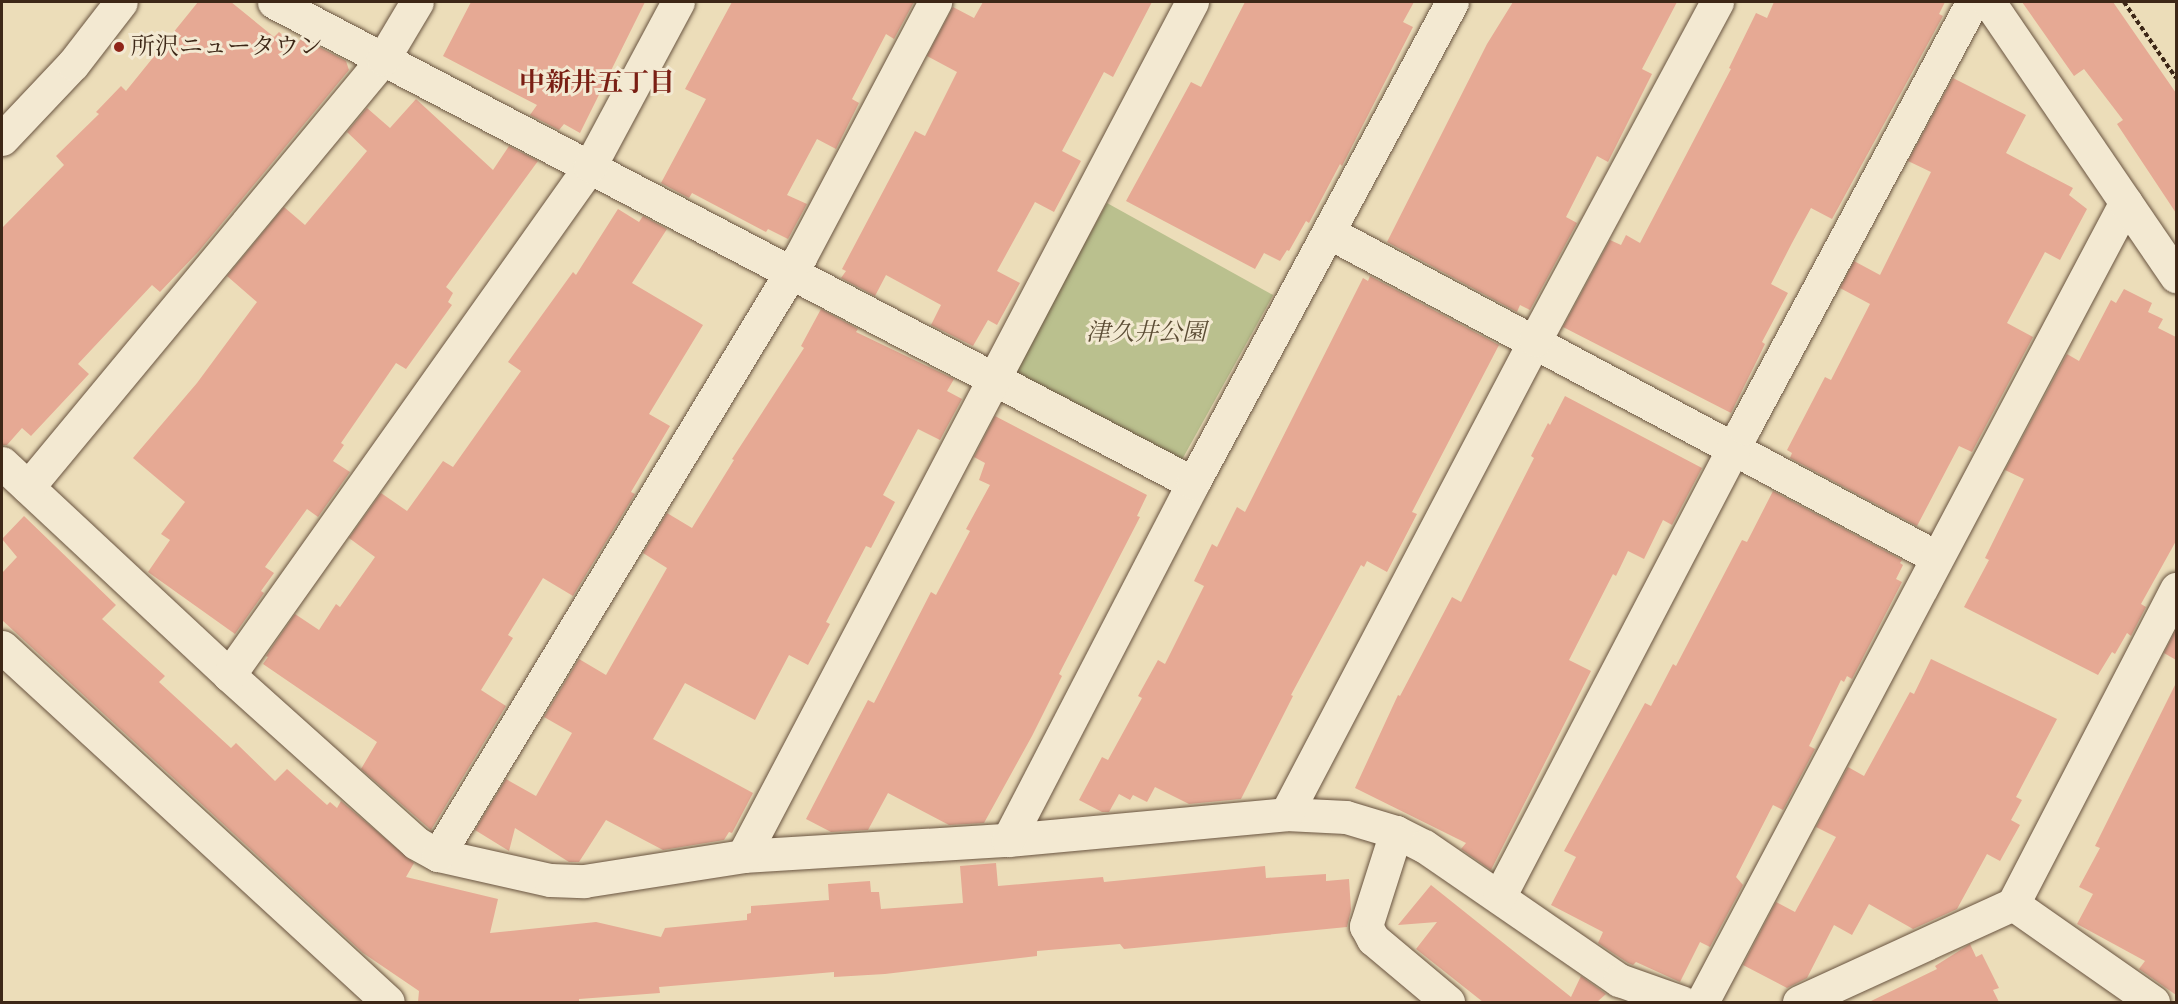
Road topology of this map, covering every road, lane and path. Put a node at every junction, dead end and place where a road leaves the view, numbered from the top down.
1 (121, 2) edge
2 (274, 2) edge
3 (417, 2) edge
4 (678, 2) edge
5 (935, 2) edge
6 (1192, 2) edge
7 (1452, 2) edge
8 (1717, 2) edge
9 (1972, 2) edge
10 (1989, 2) edge
11 (2124, 2) edge
12 (383, 59) junction
13 (2176, 78) edge
14 (2, 139) edge
15 (590, 166) junction
16 (2126, 202) junction
17 (1330, 232) junction
18 (789, 273) junction
19 (2176, 276) edge
20 (1535, 340) junction
21 (993, 380) junction
22 (1734, 447) junction
23 (2, 463) edge
24 (1193, 483) junction
25 (27, 487) junction
26 (1936, 557) junction
27 (2176, 589) edge
28 (2, 647) edge
29 (229, 675) junction
30 (1286, 814) junction
31 (1396, 832) junction
32 (1008, 840) junction
33 (438, 855) junction
34 (743, 856) junction
35 (1499, 897) junction
36 (2013, 904) junction
37 (388, 1002) edge
38 (1448, 1002) edge
39 (1681, 1002) edge
40 (1702, 1002) edge
41 (1799, 1002) edge
42 (2152, 1002) edge

1 - 14 street
2 - 12 street
3 - 12 street
4 - 15 street
5 - 18 street
6 - 21 street
7 - 17 street
8 - 20 street
9 - 22 street
10 - 16 street
11 - 13 path
12 - 15 street
12 - 25 street
15 - 18 street
15 - 29 street
16 - 19 street
16 - 26 street
17 - 20 street
17 - 24 street
18 - 21 street
18 - 33 street
20 - 22 street
20 - 30 street
21 - 24 street
21 - 34 street
22 - 26 street
22 - 35 street
23 - 25 street
24 - 32 street
25 - 29 street
26 - 40 street
27 - 36 street
28 - 37 street
29 - 33 street
30 - 31 street
30 - 32 street
31 - 35 street
31 - 38 street
32 - 34 street
33 - 34 street
35 - 39 street
36 - 41 street
36 - 42 street

